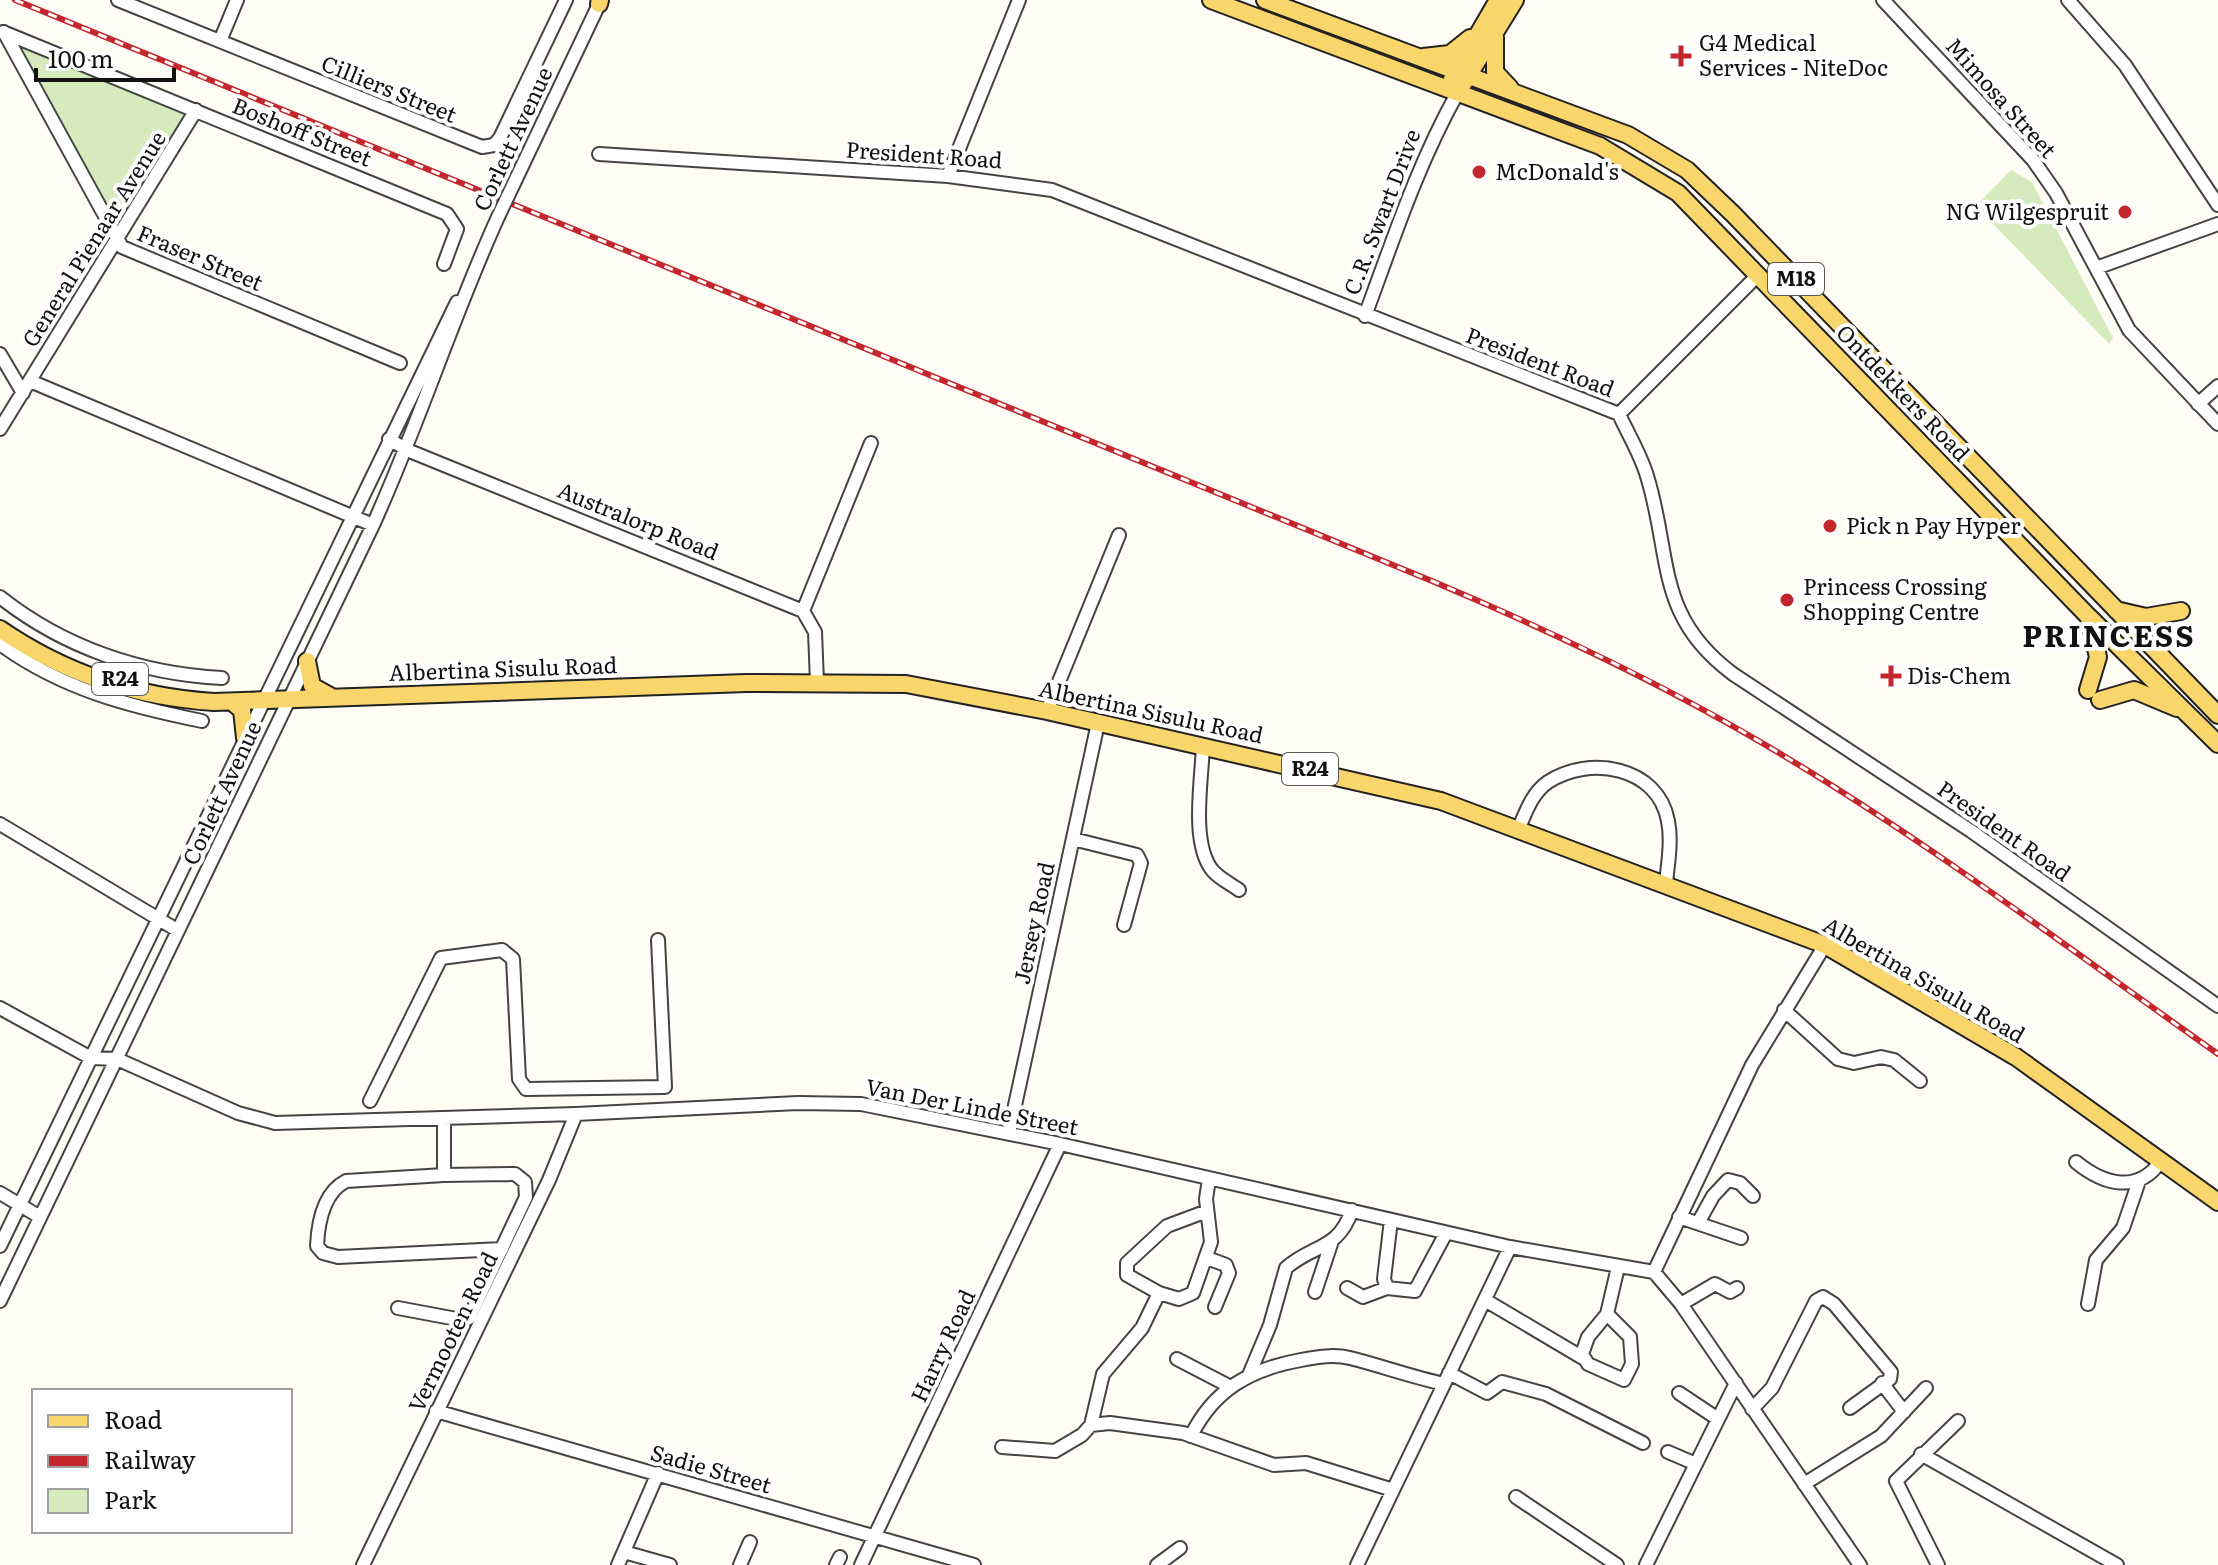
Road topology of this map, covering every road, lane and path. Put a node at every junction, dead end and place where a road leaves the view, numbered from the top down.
1 (118, 0) edge
2 (237, 0) edge
3 (566, 0) edge
4 (1019, 0) edge
5 (1211, 0) edge
6 (1265, 0) edge
7 (1498, 0) edge
8 (1515, 0) edge
9 (1883, 0) edge
10 (2068, 0) edge
11 (600, 1) edge
12 (2, 31) edge
13 (1486, 32) junction
14 (220, 41) junction
15 (1417, 57) junction
16 (1462, 74) junction
17 (1453, 90) junction
18 (1527, 98) junction
19 (196, 110) junction
20 (599, 154) dead end
21 (948, 176) junction
22 (2218, 205) edge
23 (2218, 224) edge
24 (118, 242) junction
25 (444, 264) dead end
26 (2096, 268) junction
27 (1758, 275) junction
28 (463, 295) junction
29 (1365, 316) junction
30 (0, 354) edge
31 (400, 363) dead end
32 (2218, 386) edge
33 (26, 387) junction
34 (2198, 404) junction
35 (1619, 414) junction
36 (2218, 424) edge
37 (0, 429) edge
38 (389, 439) junction
39 (871, 443) dead end
40 (407, 450) junction
41 (353, 515) junction
42 (373, 525) junction
43 (1119, 535) dead end
44 (0, 597) edge
45 (2115, 609) junction
46 (803, 611) junction
47 (2181, 611) dead end
48 (2088, 616) junction
49 (0, 620) edge
50 (0, 629) edge
51 (0, 644) edge
52 (307, 661) junction
53 (222, 678) dead end
54 (817, 682) junction
55 (294, 697) junction
56 (334, 697) junction
57 (264, 698) junction
58 (232, 702) junction
59 (1047, 711) junction
60 (2186, 712) junction
61 (2218, 715) edge
62 (202, 721) dead end
63 (1098, 723) junction
64 (245, 738) junction
65 (2218, 744) edge
66 (1203, 745) junction
67 (0, 824) edge
68 (1519, 828) junction
69 (1073, 839) junction
70 (1666, 883) junction
71 (1239, 890) dead end
72 (157, 920) junction
73 (1124, 925) dead end
74 (177, 930) junction
75 (658, 940) dead end
76 (1825, 945) junction
77 (2218, 1006) edge
78 (0, 1008) edge
79 (1784, 1010) junction
80 (91, 1058) junction
81 (117, 1059) junction
82 (1920, 1081) dead end
83 (579, 1090) junction
84 (595, 1090) junction
85 (370, 1101) dead end
86 (597, 1113) junction
87 (578, 1114) junction
88 (444, 1119) junction
89 (1009, 1133) junction
90 (1060, 1144) junction
91 (2161, 1161) junction
92 (2076, 1162) dead end
93 (444, 1175) junction
94 (1209, 1179) junction
95 (2139, 1181) junction
96 (0, 1193) edge
97 (1753, 1196) dead end
98 (2218, 1202) edge
99 (20, 1205) junction
100 (1352, 1210) junction
101 (1207, 1211) junction
102 (40, 1217) junction
103 (1679, 1217) junction
104 (1391, 1220) junction
105 (1698, 1223) junction
106 (1446, 1233) junction
107 (1741, 1238) dead end
108 (1331, 1244) junction
109 (0, 1246) edge
110 (1510, 1247) junction
111 (502, 1249) junction
112 (1207, 1258) junction
113 (1618, 1267) junction
114 (1654, 1272) junction
115 (1347, 1288) dead end
116 (1387, 1288) junction
117 (1737, 1288) dead end
118 (1315, 1292) dead end
119 (1159, 1293) junction
120 (1485, 1300) junction
121 (0, 1301) edge
122 (1681, 1304) junction
123 (2088, 1304) dead end
124 (1215, 1307) dead end
125 (398, 1308) dead end
126 (1607, 1314) junction
127 (1583, 1358) junction
128 (1177, 1359) dead end
129 (1249, 1375) junction
130 (1447, 1379) junction
131 (1736, 1383) junction
132 (1882, 1383) junction
133 (1229, 1386) junction
134 (1926, 1388) dead end
135 (1679, 1393) dead end
136 (1850, 1408) dead end
137 (1752, 1409) junction
138 (436, 1411) junction
139 (1904, 1412) junction
140 (1718, 1419) junction
141 (1958, 1421) dead end
142 (1091, 1425) junction
143 (1191, 1436) junction
144 (1643, 1443) dead end
145 (1002, 1447) dead end
146 (1668, 1452) dead end
147 (1921, 1454) junction
148 (1696, 1464) junction
149 (658, 1473) junction
150 (1804, 1484) junction
151 (1393, 1490) junction
152 (1516, 1497) dead end
153 (875, 1538) junction
154 (750, 1542) dead end
155 (1180, 1548) dead end
156 (624, 1552) junction
157 (363, 1565) edge
158 (618, 1565) edge
159 (670, 1565) edge
160 (740, 1565) edge
161 (861, 1565) edge
162 (974, 1565) edge
163 (1157, 1565) edge
164 (1357, 1565) edge
165 (1617, 1565) edge
166 (1646, 1565) edge
167 (1860, 1565) edge
168 (1938, 1565) edge
169 (2117, 1565) edge

1 - 14 street, Cilliers Street
2 - 14 street
3 - 14 street, Cilliers Street
4 - 21 street
5 - 17 main road, Ontdekkers Road / M18
6 - 15 main road, Ontdekkers Road / M18
7 - 13 main road, C.R. Swart Drive
8 - 13 main road, C.R. Swart Drive
9 - 26 street, Mimosa Street
10 - 22 street
11 - 28 street, Corlett Avenue, bridge
12 - 19 street, Boshoff Street
12 - 24 street, Fraser Street
13 - 15 main road
13 - 16 main road, C.R. Swart Drive
13 - 18 main road
15 - 16 main road, Ontdekkers Road / M18
16 - 17 main road, C.R. Swart Drive
16 - 18 main road, Ontdekkers Road / M18
17 - 27 main road, Ontdekkers Road / M18
17 - 29 street, C.R. Swart Drive
18 - 45 main road, Ontdekkers Road / M18
19 - 24 street, General Pienaar Avenue
19 - 25 street, Boshoff Street
20 - 21 street, President Road
21 - 29 street, President Road
23 - 26 street
24 - 31 street, Fraser Street
24 - 33 street, General Pienaar Avenue
26 - 34 street, Mimosa Street
27 - 35 street
27 - 48 main road, Ontdekkers Road / M18
28 - 38 street, Corlett Avenue
28 - 40 street, Corlett Avenue
29 - 35 street, President Road
30 - 33 street
32 - 34 street
33 - 37 street, General Pienaar Avenue
33 - 41 street
34 - 36 street, Mimosa Street
35 - 77 street, President Road
38 - 40 street, Australorp Road
38 - 41 street, Corlett Avenue
39 - 46 street
40 - 42 street, Corlett Avenue
40 - 46 street, Australorp Road
41 - 42 street
41 - 57 street, Corlett Avenue
42 - 52 street, Corlett Avenue
43 - 59 street
44 - 53 street
45 - 47 main road
45 - 61 main road, Ontdekkers Road / M18
46 - 54 street
48 - 60 main road, Ontdekkers Road / M18
48 - 60 main road
49 - 57 main road, Albertina Sisulu Road / R24
50 - 58 main road, Albertina Sisulu Road / R24
51 - 62 street
52 - 55 street, Corlett Avenue
52 - 56 main road
54 - 56 main road, Albertina Sisulu Road / R24
54 - 59 main road, Albertina Sisulu Road / R24
55 - 56 main road, Albertina Sisulu Road / R24
55 - 57 main road, Albertina Sisulu Road / R24
55 - 74 street, Corlett Avenue
57 - 58 main road, Albertina Sisulu Road / R24
57 - 64 street, Corlett Avenue
58 - 64 main road
59 - 63 main road, Albertina Sisulu Road / R24
60 - 65 main road, Ontdekkers Road / M18
63 - 66 main road, Albertina Sisulu Road / R24
63 - 69 street, Jersey Road
64 - 72 street, Corlett Avenue
66 - 68 main road, Albertina Sisulu Road / R24
66 - 71 street
67 - 72 street
68 - 70 main road, Albertina Sisulu Road / R24
68 - 70 street
69 - 73 street
69 - 89 street, Jersey Road
70 - 76 main road, Albertina Sisulu Road / R24
72 - 74 street
72 - 80 street, Corlett Avenue
74 - 81 street, Corlett Avenue
75 - 84 street
76 - 79 street
76 - 91 main road, Albertina Sisulu Road / R24
78 - 80 street
79 - 82 street
79 - 103 street
80 - 81 street, Van Der Linde Street
80 - 99 street, Corlett Avenue
81 - 88 street, Van Der Linde Street
81 - 102 street, Corlett Avenue
83 - 84 street
83 - 85 street
83 - 87 street
84 - 86 street
86 - 87 street, Van Der Linde Street
86 - 89 street, Van Der Linde Street
87 - 88 street, Van Der Linde Street
87 - 138 street, Vermooten Road
88 - 93 street
89 - 90 street, Van Der Linde Street
90 - 94 street, Van Der Linde Street
90 - 153 street, Harry Road
91 - 95 street
91 - 98 main road, Albertina Sisulu Road / R24
92 - 95 street
93 - 111 street
93 - 111 street
94 - 100 street, Van Der Linde Street
94 - 101 street
95 - 123 street
96 - 99 street
97 - 105 street
99 - 102 street
99 - 109 street, Corlett Avenue
100 - 104 street, Van Der Linde Street
100 - 108 street
101 - 112 street
101 - 119 street
102 - 121 street, Corlett Avenue
103 - 105 street
103 - 114 street
104 - 106 street, Van Der Linde Street
104 - 116 street
105 - 107 street
106 - 110 street, Van Der Linde Street
106 - 116 street
108 - 118 street
108 - 129 street
110 - 113 street, Van Der Linde Street
110 - 120 street
111 - 125 street
112 - 119 street
112 - 124 street
113 - 114 street, Van Der Linde Street
113 - 126 street
114 - 122 street
115 - 116 street
117 - 122 street
119 - 142 street
120 - 127 street
120 - 130 street
122 - 131 street
126 - 127 street
126 - 127 street
128 - 133 street
129 - 130 street
129 - 133 street
130 - 144 street
130 - 151 street
131 - 137 street
131 - 140 street
132 - 136 street
132 - 137 street
132 - 139 street
133 - 143 street
134 - 139 street
135 - 140 street
137 - 150 street
138 - 149 street, Sadie Street
138 - 157 street, Vermooten Road
139 - 150 street
140 - 148 street
141 - 147 street
142 - 143 street
142 - 145 street
143 - 151 street
146 - 148 street
147 - 168 street
147 - 169 street
148 - 166 street
149 - 153 street, Sadie Street
149 - 156 street
150 - 167 street
151 - 164 street
152 - 165 street
153 - 161 street, Harry Road
153 - 162 street, Sadie Street
154 - 160 street
155 - 163 street
156 - 158 street
156 - 159 street

